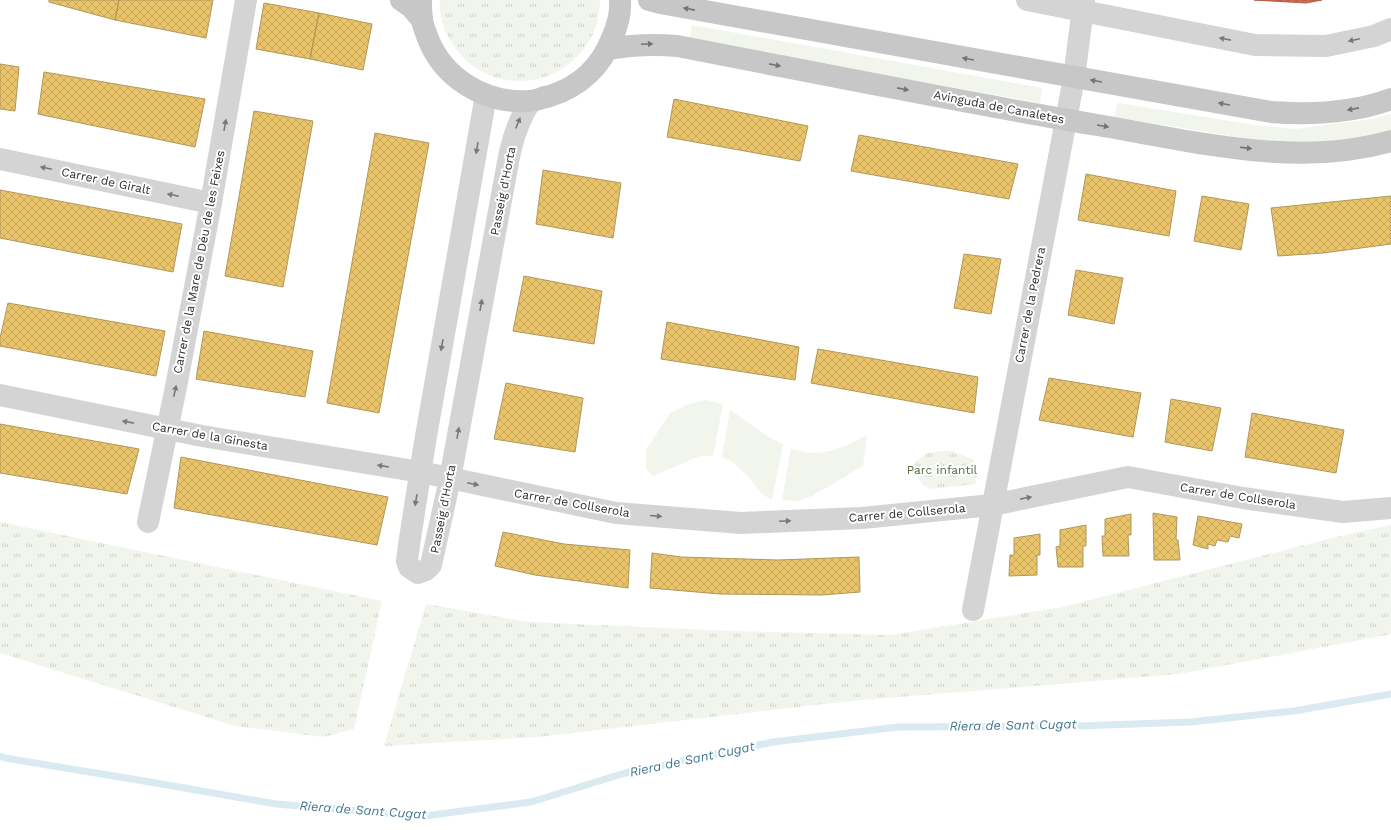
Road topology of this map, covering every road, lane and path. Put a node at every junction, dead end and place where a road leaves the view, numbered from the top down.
1 (246, 0) edge
2 (401, 0) edge
3 (620, 0) edge
4 (649, 0) edge
5 (1026, 0) edge
6 (1083, 6) edge
7 (716, 7) edge
8 (421, 10) edge
9 (1391, 29) edge
10 (608, 49) junction
11 (1074, 78) junction
12 (486, 95) junction
13 (1391, 99) edge
14 (531, 101) junction
15 (1065, 120) junction
16 (1391, 141) edge
17 (0, 159) edge
18 (211, 203) junction
19 (0, 395) edge
20 (167, 429) junction
21 (421, 472) junction
22 (450, 479) junction
23 (992, 505) junction
24 (1391, 508) edge
25 (148, 522) dead end
26 (973, 610) dead end

18 -> 1 street, Carrer de la Mare de Déu de les Feixes
2 - 8 main road
3 - 10 main road
7 -> 4 main road
5 - 6 street
9 -> 6 street
6 - 11 street, Carrer de la Pedrera
11 -> 7 main road
8 - 12 main road
10 - 14 main road
10 -> 15 main road, Avinguda de Canaletes
13 -> 11 main road
11 - 15 street, Carrer de la Pedrera
12 - 14 main road
12 -> 21 street, Passeig d'Horta
22 -> 14 street, Passeig d'Horta
15 -> 16 main road, Avinguda de Canaletes
15 - 23 street, Carrer de la Pedrera
18 -> 17 street, Carrer de Giralt
20 -> 18 street, Carrer de la Mare de Déu de les Feixes
20 -> 19 street, Carrer de la Ginesta
21 -> 20 street, Carrer de la Ginesta
20 - 25 street, Carrer de la Mare de Déu de les Feixes
21 - 22 street, Carrer de Collserola
21 -> 22 street, Passeig d'Horta
22 -> 23 street, Carrer de Collserola
23 -> 24 street, Carrer de Collserola
23 - 26 street, Carrer de la Pedrera

